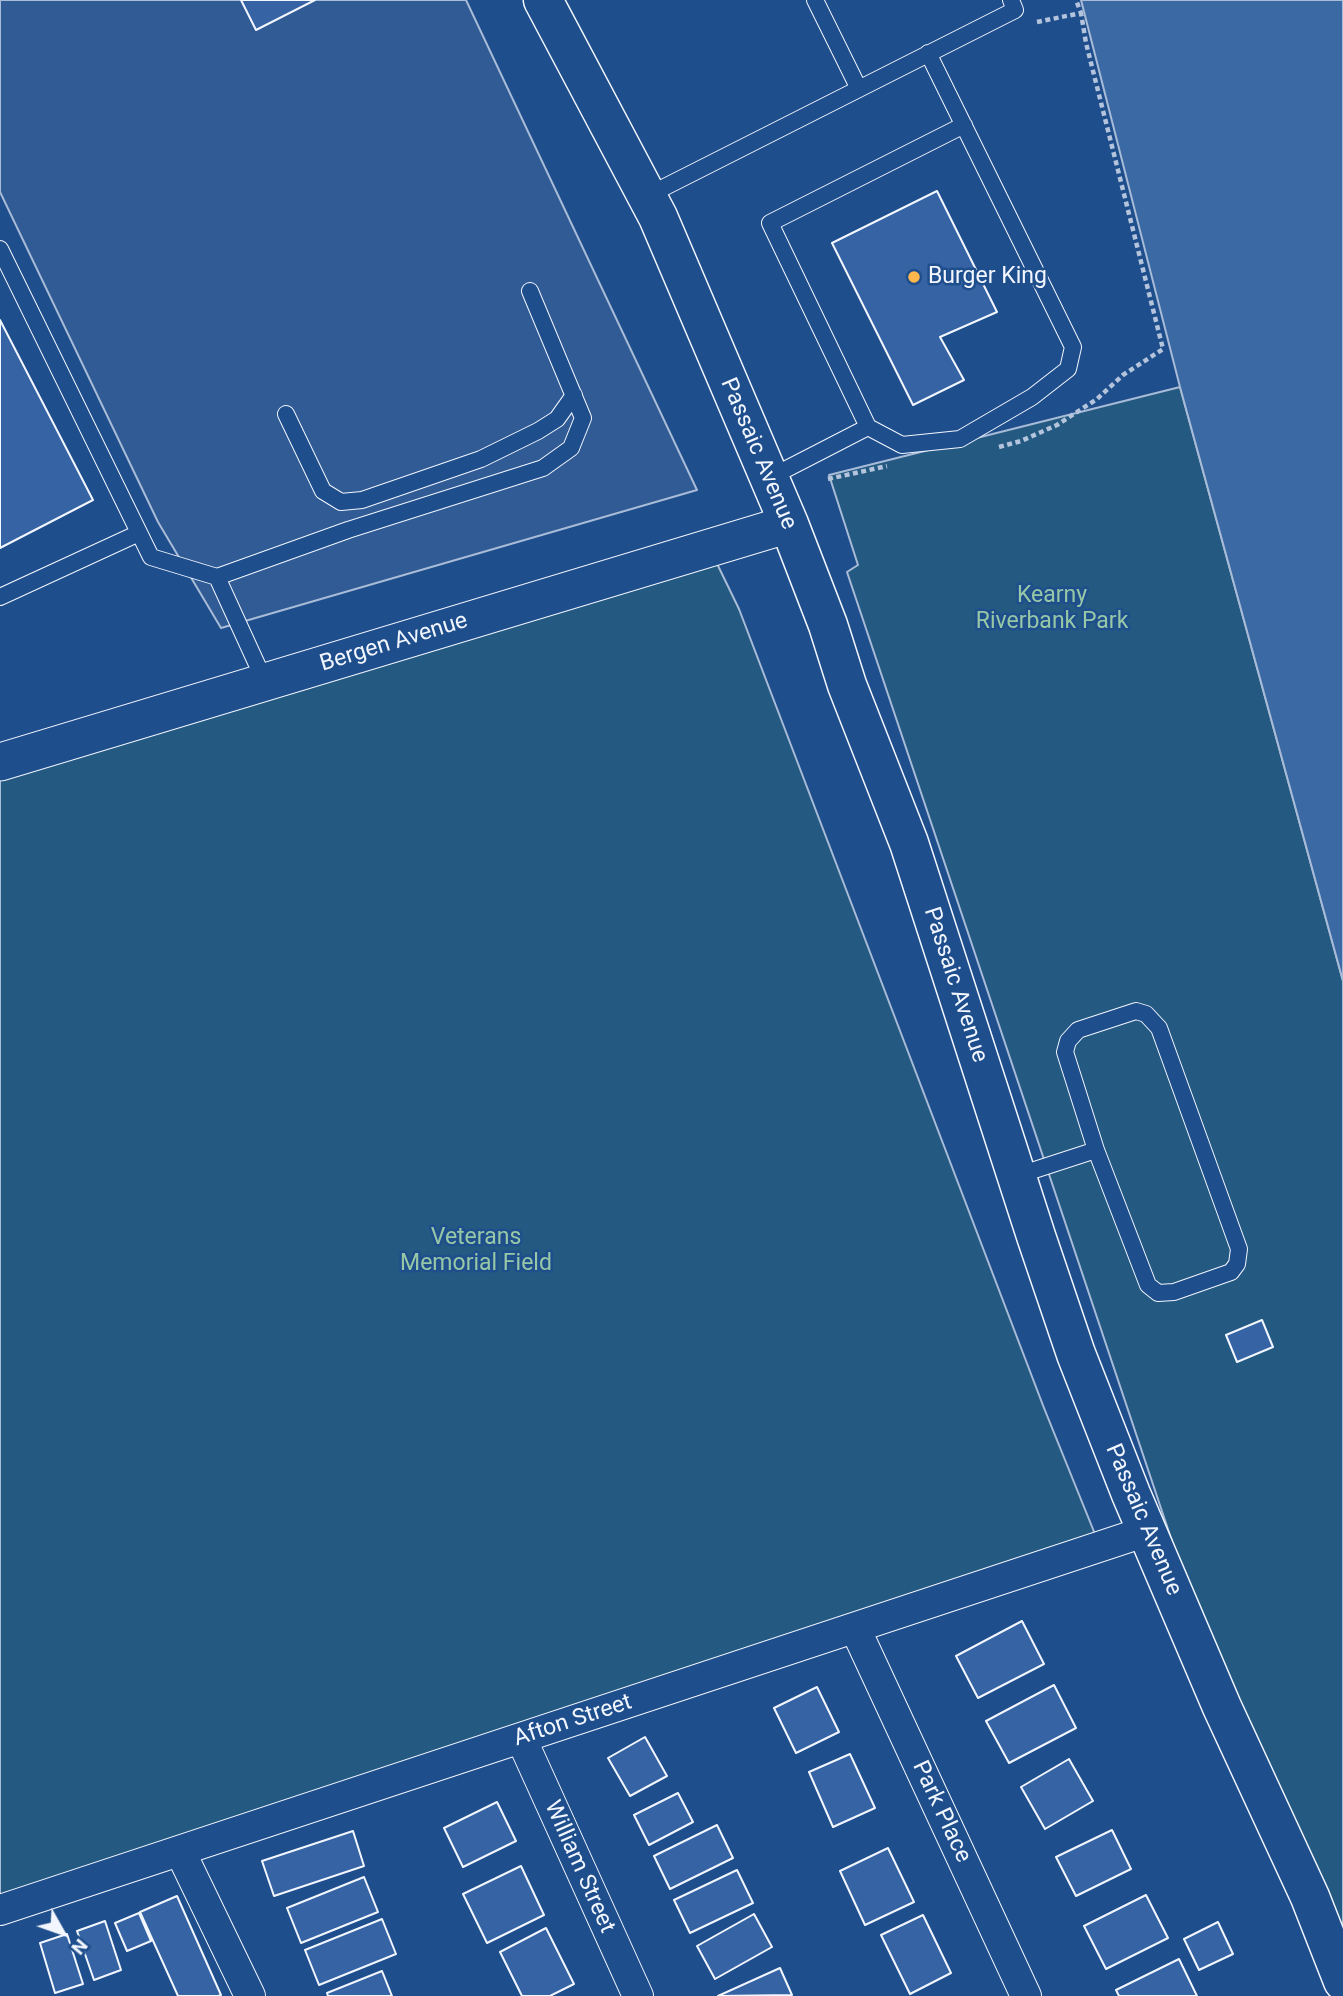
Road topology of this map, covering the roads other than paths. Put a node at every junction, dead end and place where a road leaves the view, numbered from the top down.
1 (543, 0) edge
2 (815, 0) edge
3 (1011, 0) edge
4 (928, 53) junction
5 (859, 89) junction
6 (964, 125) junction
7 (647, 196) junction
8 (0, 248) edge
9 (530, 291) dead end
10 (574, 395) junction
11 (286, 414) dead end
12 (868, 427) junction
13 (769, 478) junction
14 (789, 524) junction
15 (139, 533) junction
16 (217, 577) junction
17 (0, 597) edge
18 (265, 682) junction
19 (0, 762) edge
20 (1096, 1150) junction
21 (1016, 1176) junction
22 (1147, 1531) junction
23 (855, 1628) junction
24 (521, 1738) junction
25 (180, 1851) junction
26 (0, 1910) edge
27 (1343, 1981) edge
28 (250, 1996) edge
29 (638, 1996) edge
30 (1027, 1996) edge

1 - 7 main road, Passaic Avenue
2 - 5 lane
3 - 4 lane
4 - 5 lane
4 - 6 lane
5 - 7 lane
6 - 12 lane
6 - 12 lane
7 - 13 main road, Passaic Avenue
8 - 15 lane
9 - 10 lane
10 - 11 lane
10 - 16 lane
12 - 13 lane
13 - 14 main road, Passaic Avenue
14 - 18 street, Bergen Avenue
14 - 21 main road, Passaic Avenue
15 - 16 lane
15 - 17 lane
16 - 18 lane
18 - 19 street, Bergen Avenue
20 - 20 lane
20 - 21 lane
21 - 22 main road, Passaic Avenue
22 - 23 street, Afton Street
22 - 27 main road, Passaic Avenue
23 - 24 street, Afton Street
23 - 30 street, Park Place
24 - 25 street, Afton Street
24 - 29 street, William Street
25 - 26 street, Afton Street
25 - 28 street

